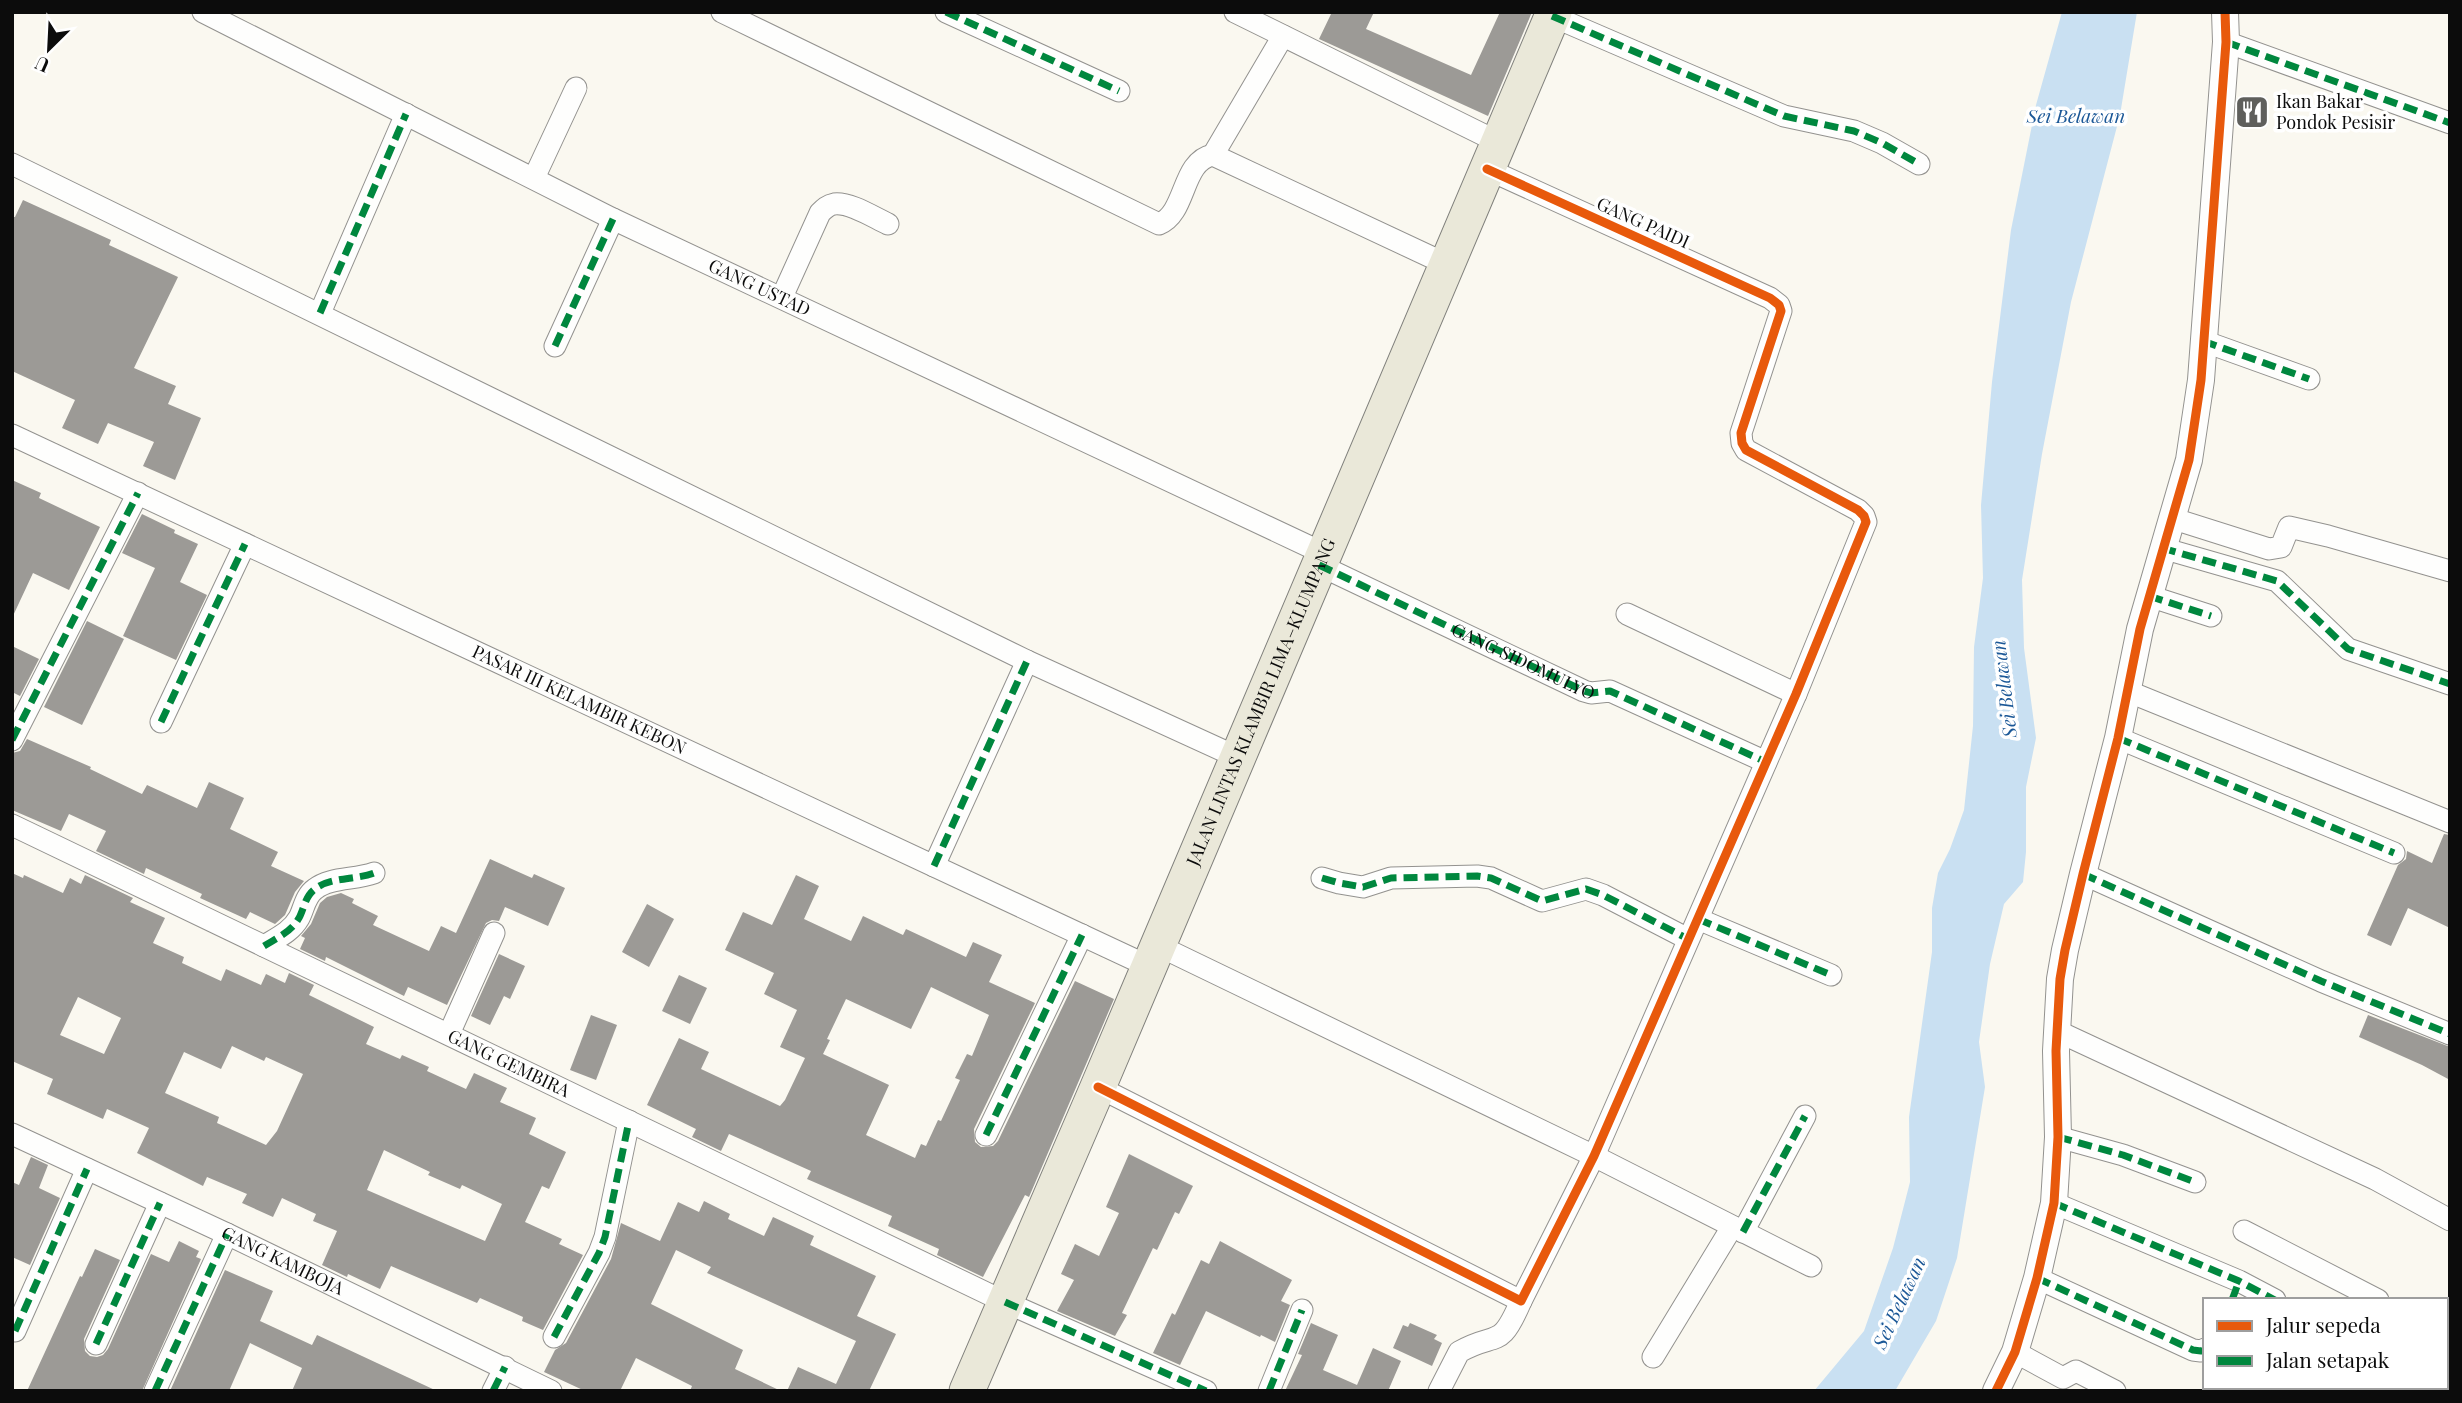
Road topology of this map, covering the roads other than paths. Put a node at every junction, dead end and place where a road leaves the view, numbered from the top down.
1 (203, 12) edge
2 (722, 12) edge
3 (946, 12) edge
4 (1235, 12) edge
5 (2225, 12) edge
6 (1553, 14) edge
7 (1283, 36) junction
8 (2226, 42) junction
9 (576, 88) dead end
10 (1119, 91) dead end
11 (406, 114) junction
12 (2450, 123) edge
13 (1213, 155) junction
14 (1492, 156) junction
15 (12, 164) edge
16 (1919, 164) dead end
17 (534, 178) junction
18 (613, 219) junction
19 (888, 224) dead end
20 (1446, 264) junction
21 (782, 297) junction
22 (320, 313) junction
23 (2203, 341) junction
24 (555, 346) dead end
25 (2309, 379) dead end
26 (12, 435) edge
27 (138, 493) junction
28 (2171, 518) junction
29 (245, 544) junction
30 (2162, 548) junction
31 (1321, 559) junction
32 (2450, 571) edge
33 (2149, 596) junction
34 (1628, 614) dead end
35 (2211, 616) dead end
36 (1027, 662) junction
37 (2450, 684) edge
38 (2127, 691) junction
39 (1796, 694) junction
40 (161, 722) dead end
41 (2118, 738) junction
42 (12, 740) edge
43 (1237, 757) junction
44 (1766, 762) junction
45 (2450, 822) edge
46 (12, 825) edge
47 (2394, 853) dead end
48 (933, 866) junction
49 (374, 873) dead end
50 (2082, 874) junction
51 (1322, 878) dead end
52 (1698, 919) junction
53 (494, 933) dead end
54 (1082, 935) junction
55 (1688, 939) junction
56 (264, 946) junction
57 (1152, 956) junction
58 (1831, 975) dead end
59 (2057, 1031) junction
60 (449, 1034) junction
61 (2450, 1034) edge
62 (1098, 1087) junction
63 (1805, 1116) dead end
64 (629, 1121) junction
65 (12, 1134) edge
66 (986, 1135) dead end
67 (2058, 1137) junction
68 (1594, 1156) junction
69 (87, 1169) junction
70 (2195, 1182) dead end
71 (160, 1203) junction
72 (2054, 1203) junction
73 (2450, 1220) edge
74 (1738, 1230) junction
75 (2244, 1231) dead end
76 (227, 1234) junction
77 (1811, 1266) dead end
78 (2037, 1278) junction
79 (2236, 1290) edge
80 (2267, 1298) edge
81 (2374, 1298) edge
82 (1521, 1301) junction
83 (1005, 1302) junction
84 (1302, 1310) dead end
85 (15, 1331) dead end
86 (554, 1337) dead end
87 (96, 1344) dead end
88 (2203, 1350) edge
89 (2015, 1352) junction
90 (1653, 1357) dead end
91 (505, 1367) junction
92 (155, 1391) edge
93 (493, 1391) edge
94 (551, 1391) edge
95 (967, 1391) edge
96 (1206, 1391) edge
97 (1269, 1391) edge
98 (1439, 1391) edge
99 (1996, 1391) edge
100 (2115, 1391) edge

1 - 11 street, GANG USTAD
2 - 13 street
3 - 10 street
4 - 7 street, GANG PAIDI
5 - 8 street
6 - 14 main road, JALAN LINTAS KLAMBIR LIMA–KLUMPANG
6 - 16 street
7 - 13 street
7 - 14 street, GANG PAIDI
8 - 12 street
8 - 23 street
9 - 17 street
11 - 17 street, GANG USTAD
11 - 22 street
13 - 20 street
14 - 20 main road, JALAN LINTAS KLAMBIR LIMA–KLUMPANG
14 - 39 street, GANG PAIDI
15 - 22 street
17 - 18 street, GANG USTAD
18 - 21 street, GANG USTAD
18 - 24 street
19 - 21 street
20 - 31 main road, JALAN LINTAS KLAMBIR LIMA–KLUMPANG
21 - 31 street, GANG USTAD
22 - 36 street
23 - 25 street
23 - 28 street
26 - 27 street, PASAR III KELAMBIR KEBON
27 - 29 street, PASAR III KELAMBIR KEBON
27 - 42 street
28 - 30 street
28 - 32 street
29 - 40 street
29 - 48 street, PASAR III KELAMBIR KEBON
30 - 33 street
30 - 37 street
31 - 43 main road, JALAN LINTAS KLAMBIR LIMA–KLUMPANG
31 - 44 street, GANG SIDOMULYO
33 - 35 street
33 - 38 street
34 - 39 street
36 - 43 street
36 - 48 street
38 - 41 street
38 - 45 street
39 - 44 street
41 - 47 street
41 - 50 street
43 - 57 main road, JALAN LINTAS KLAMBIR LIMA–KLUMPANG
44 - 52 street
46 - 56 street, GANG GEMBIRA
48 - 54 street, PASAR III KELAMBIR KEBON
49 - 56 street
50 - 59 street
50 - 61 street
51 - 55 street
52 - 55 street
52 - 58 street
53 - 60 street
54 - 57 street, PASAR III KELAMBIR KEBON
54 - 66 street
55 - 68 street
56 - 60 street, GANG GEMBIRA
57 - 62 main road, JALAN LINTAS KLAMBIR LIMA–KLUMPANG
57 - 68 street
59 - 67 street
59 - 73 street
60 - 64 street, GANG GEMBIRA
62 - 82 street
62 - 83 main road, JALAN LINTAS KLAMBIR LIMA–KLUMPANG
63 - 74 street
64 - 83 street, GANG GEMBIRA
64 - 86 street
65 - 69 street, GANG KAMBOJA
67 - 70 street
67 - 72 street
68 - 74 street
68 - 82 street
69 - 71 street, GANG KAMBOJA
69 - 85 street
71 - 76 street, GANG KAMBOJA
71 - 87 street
72 - 78 street
72 - 79 street
74 - 77 street
74 - 90 street
75 - 81 street
76 - 91 street, GANG KAMBOJA
76 - 92 street
78 - 88 street
78 - 89 street
79 - 80 street
82 - 98 street
83 - 95 main road, JALAN LINTAS KLAMBIR LIMA–KLUMPANG
83 - 96 street, GANG GEMBIRA
84 - 97 street
89 - 99 street
89 - 100 street
91 - 93 street
91 - 94 street, GANG KAMBOJA

